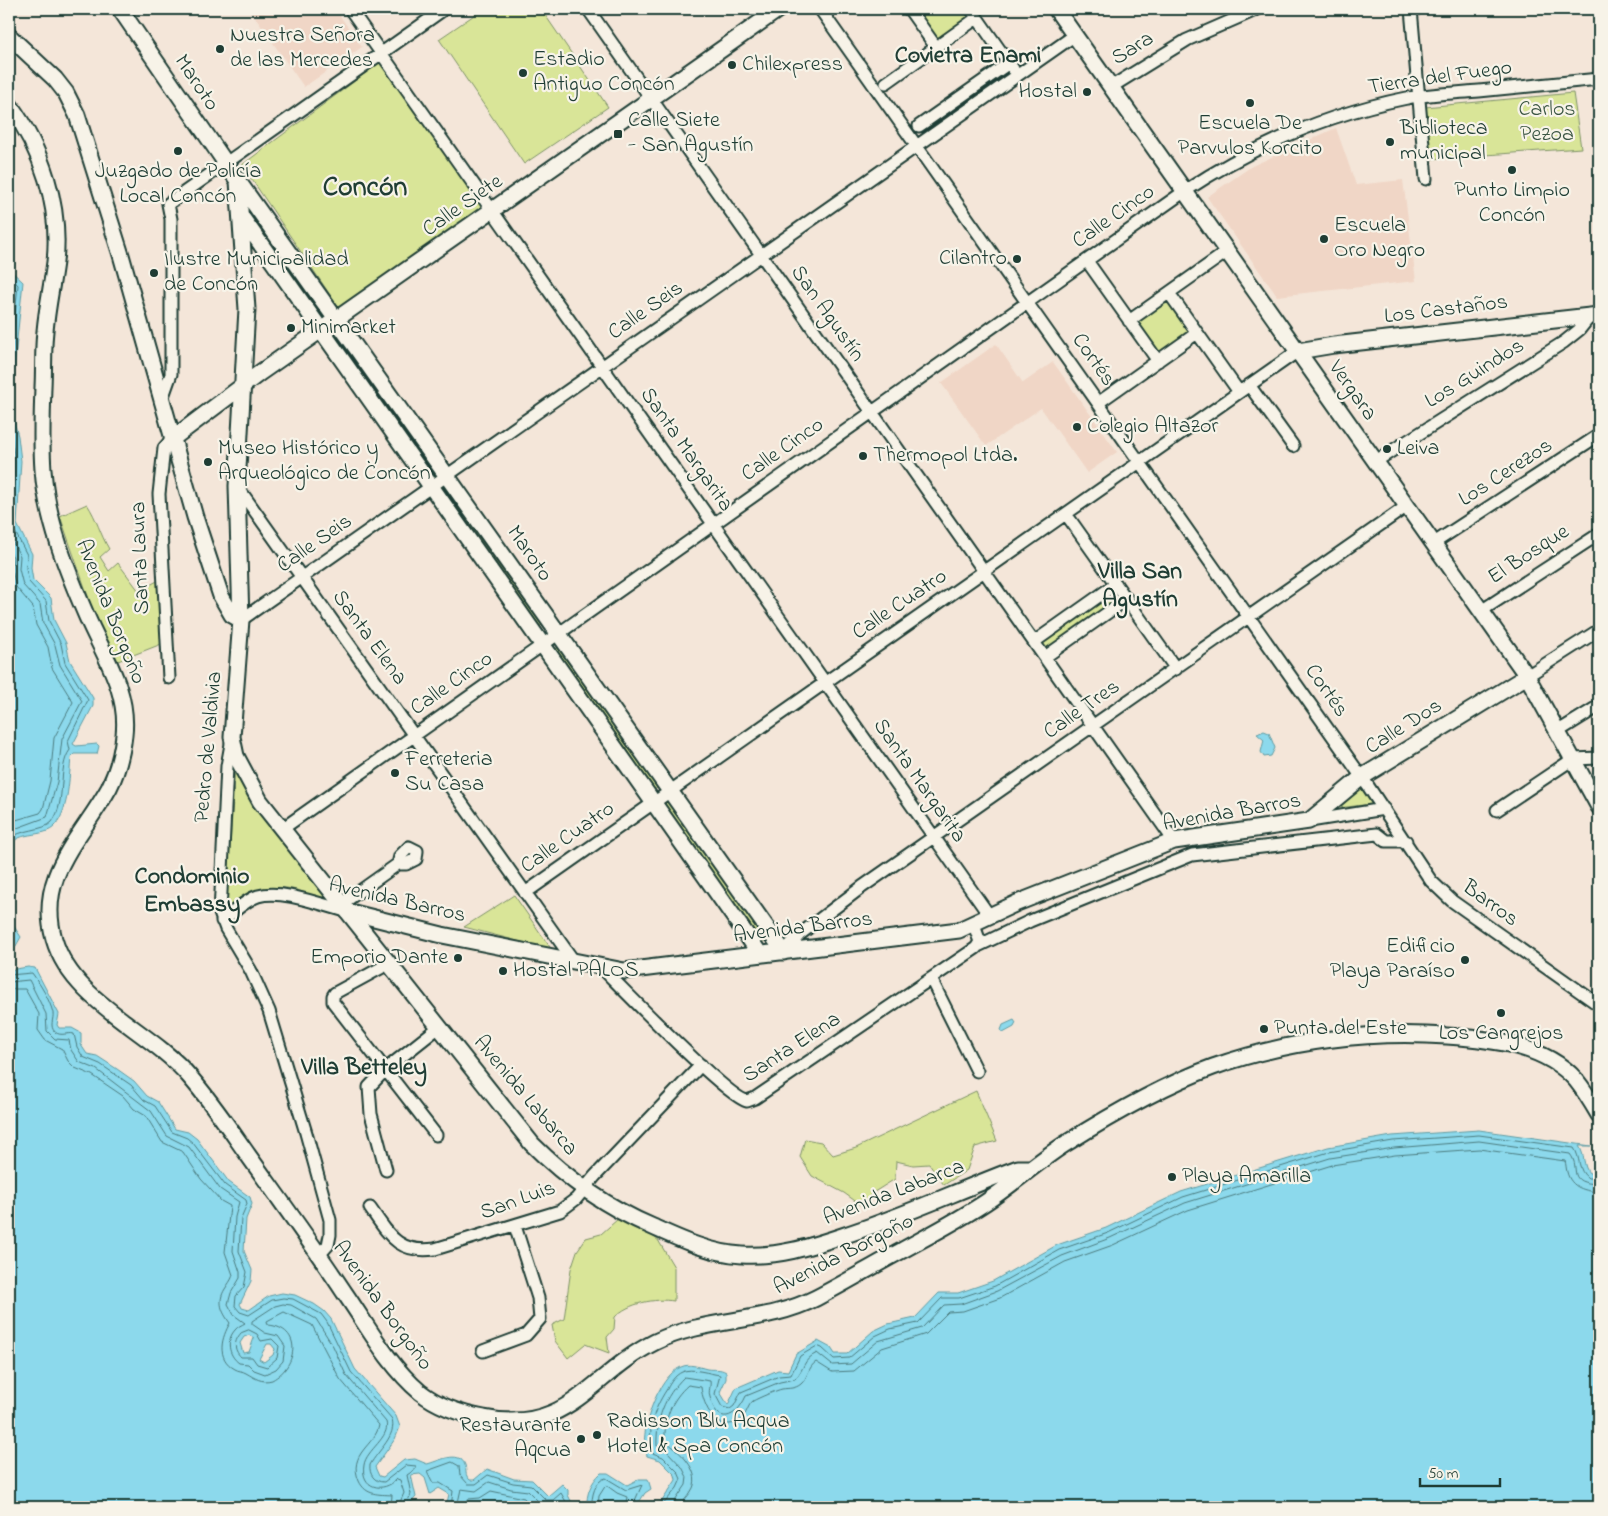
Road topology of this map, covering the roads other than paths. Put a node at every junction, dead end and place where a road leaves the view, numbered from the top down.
1 (120, 9) edge
2 (350, 9) edge
3 (444, 9) edge
4 (588, 9) edge
5 (779, 9) edge
6 (820, 9) edge
7 (909, 9) edge
8 (1056, 9) edge
9 (1258, 9) edge
10 (1411, 9) edge
11 (974, 14) edge
12 (1075, 35) junction
13 (9, 36) edge
14 (936, 47) junction
15 (381, 53) junction
16 (1009, 63) junction
17 (1018, 75) junction
18 (1599, 79) edge
19 (886, 82) dead end
20 (1111, 86) junction
21 (1419, 96) junction
22 (651, 99) junction
23 (9, 104) edge
24 (919, 126) dead end
25 (917, 146) junction
26 (226, 163) junction
27 (1426, 179) dead end
28 (238, 181) junction
29 (1185, 192) junction
30 (492, 211) junction
31 (242, 218) junction
32 (1228, 251) junction
33 (761, 255) junction
34 (1087, 261) junction
35 (1169, 293) junction
36 (1028, 303) junction
37 (1595, 315) edge
38 (337, 320) junction
39 (1129, 321) junction
40 (320, 330) junction
41 (1197, 333) junction
42 (1298, 351) junction
43 (1158, 360) junction
44 (602, 366) junction
45 (243, 385) junction
46 (1249, 385) junction
47 (1239, 392) junction
48 (161, 402) junction
49 (1098, 403) junction
50 (872, 412) junction
51 (1599, 436) edge
52 (172, 439) junction
53 (1293, 446) dead end
54 (1140, 462) junction
55 (1376, 462) junction
56 (447, 475) junction
57 (237, 486) junction
58 (432, 486) junction
59 (1407, 506) junction
60 (1066, 514) junction
61 (713, 524) junction
62 (1599, 534) edge
63 (1434, 543) junction
64 (985, 572) junction
65 (301, 578) junction
66 (1116, 584) junction
67 (1127, 599) junction
68 (1481, 611) junction
69 (1249, 617) junction
70 (241, 620) junction
71 (1599, 630) edge
72 (559, 633) junction
73 (1034, 642) junction
74 (543, 644) junction
75 (1045, 657) junction
76 (1176, 669) junction
77 (1527, 676) junction
78 (169, 678) dead end
79 (824, 681) junction
80 (1599, 706) edge
81 (1094, 726) junction
82 (1557, 732) junction
83 (414, 735) junction
84 (232, 737) junction
85 (1599, 758) edge
86 (1573, 759) junction
87 (1362, 778) junction
88 (670, 790) junction
89 (654, 802) junction
90 (1599, 807) edge
91 (1384, 809) junction
92 (1497, 810) dead end
93 (1309, 821) junction
94 (282, 828) junction
95 (934, 837) junction
96 (1174, 841) junction
97 (1406, 842) junction
98 (398, 864) dead end
99 (525, 893) junction
100 (346, 908) junction
101 (989, 914) junction
102 (222, 921) junction
103 (974, 925) junction
104 (980, 945) junction
105 (784, 952) junction
106 (760, 954) junction
107 (573, 960) junction
108 (390, 962) junction
109 (601, 967) junction
110 (931, 979) junction
111 (1599, 1005) edge
112 (439, 1027) junction
113 (701, 1065) junction
114 (386, 1069) junction
115 (977, 1071) dead end
116 (1599, 1115) edge
117 (436, 1135) dead end
118 (1030, 1168) junction
119 (386, 1170) dead end
120 (584, 1190) junction
121 (370, 1208) dead end
122 (514, 1226) junction
123 (319, 1256) junction
124 (484, 1351) dead end

1 - 26 street, Maroto
2 - 15 street, Santa Margarita
3 - 15 street
4 - 22 street, San Agustín
5 - 22 street, Calle Siete
6 - 25 street, Cortés
7 - 14 street
8 - 12 street, Vergara
9 - 20 street, Sara
10 - 21 street
11 - 14 street
11 - 16 street
12 - 17 street, Calle Seis
12 - 20 street, Vergara
13 - 48 street
14 - 19 street
15 - 26 street
15 - 30 street, Santa Margarita
16 - 17 street
16 - 24 street
17 - 25 street, Calle Seis
18 - 21 street, Tierra del Fuego
20 - 29 street, Vergara
21 - 27 street
21 - 29 street, Tierra del Fuego
22 - 30 street, Calle Siete
22 - 33 street, San Agustín
23 - 123 street, Avenida Borgoño
25 - 33 street, Calle Seis
25 - 36 street, Cortés
26 - 28 street, Maroto
26 - 48 street
28 - 31 street, Maroto
28 - 38 street, Maroto
29 - 32 street, Vergara
29 - 34 street, Calle Cinco
30 - 38 street, Calle Siete
30 - 44 street, Santa Margarita
31 - 40 street, Maroto
31 - 45 street, Pedro de Valdivia
32 - 35 street
32 - 42 street, Vergara
33 - 44 street, Calle Seis
33 - 50 street, San Agustín
34 - 36 street, Calle Cinco
34 - 39 street
35 - 39 street
35 - 41 street
36 - 49 street, Cortés
36 - 50 street, Calle Cinco
37 - 42 street, Los Castaños
37 - 55 street, Los Guindos
38 - 40 street, Calle Siete
38 - 56 street, Maroto
39 - 43 street
40 - 45 street, Calle Siete
40 - 58 street, Maroto
41 - 43 street
41 - 47 street
42 - 46 street, Calle Cuatro
42 - 55 street, Vergara
43 - 49 street
44 - 56 street, Calle Seis
44 - 61 street, Santa Margarita
45 - 52 street, Calle Siete
45 - 57 street, Pedro de Valdivia
46 - 47 street, Calle Cuatro
46 - 53 street
47 - 54 street, Calle Cuatro
48 - 52 street
49 - 54 street, Cortés
50 - 61 street, Calle Cinco
50 - 64 street, San Agustín
51 - 63 street, Los Cerezos
52 - 70 street
52 - 78 street, Santa Laura
54 - 60 street, Calle Cuatro
54 - 69 street, Cortés
55 - 59 street, Vergara
56 - 58 street, Calle Seis
56 - 72 street, Maroto
57 - 65 street, Santa Elena
57 - 70 street, Pedro de Valdivia
58 - 65 street, Calle Seis
58 - 74 street, Maroto
59 - 63 street, Vergara
59 - 69 street, Calle Tres
60 - 64 street, Calle Cuatro
60 - 66 street
61 - 72 street, Calle Cinco
61 - 79 street, Santa Margarita
62 - 68 street, El Bosque
63 - 68 street, Vergara
64 - 73 street, San Agustín
64 - 79 street, Calle Cuatro
65 - 70 street, Calle Seis
65 - 83 street, Santa Elena
66 - 67 street
66 - 73 street
67 - 75 street
67 - 76 street
68 - 77 street, Vergara
69 - 76 street, Calle Tres
69 - 87 street, Cortés
70 - 84 street, Pedro de Valdivia
71 - 77 street
72 - 74 street, Calle Cinco
72 - 88 street, Maroto
73 - 75 street, San Agustín
74 - 83 street, Calle Cinco
74 - 89 street, Maroto
75 - 81 street, San Agustín
76 - 81 street, Calle Tres
77 - 82 street, Vergara
77 - 87 street, Calle Dos
79 - 88 street, Calle Cuatro
79 - 95 street, Santa Margarita
80 - 82 street
81 - 95 street, Calle Tres
81 - 96 street, San Agustín
82 - 86 street, Vergara
83 - 94 street, Calle Cinco
83 - 99 street, Santa Elena
84 - 94 street, Avenida Labarca
84 - 102 street, Pedro de Valdivia
85 - 86 street
86 - 90 street, Vergara
86 - 92 street
87 - 91 street, Cortés
87 - 93 street, Calle Dos
88 - 89 street, Calle Cuatro
88 - 105 street, Maroto
89 - 99 street, Calle Cuatro
89 - 106 street, Maroto
91 - 93 street, Avenida Barros
91 - 97 street, Barros
93 - 96 street, Avenida Barros
94 - 100 street, Avenida Labarca
95 - 101 street, Santa Margarita
95 - 105 street, Calle Tres
96 - 101 street, Avenida Barros
97 - 104 street, Avenida Barros
97 - 111 street, Barros
98 - 100 street
99 - 107 street, Santa Elena
100 - 102 street, Avenida Barros
100 - 107 street, Avenida Barros
100 - 108 street, Avenida Labarca
101 - 103 street, Avenida Barros
102 - 123 street, Pedro de Valdivia
103 - 104 street
103 - 105 street, Avenida Barros
104 - 110 street, Santa Elena
105 - 106 street, Avenida Barros
106 - 109 street, Avenida Barros
107 - 109 street, Avenida Barros
108 - 112 street, Avenida Labarca
108 - 114 street
109 - 113 street, Santa Elena
110 - 113 street, Santa Elena
110 - 115 street
112 - 114 street
112 - 120 street, Avenida Labarca
113 - 120 street, San Luis
114 - 117 street
114 - 119 street
116 - 118 street, Avenida Borgoño
118 - 120 street, Avenida Labarca
118 - 123 street, Avenida Borgoño
120 - 122 street, San Luis
121 - 122 street, San Luis
122 - 124 street

